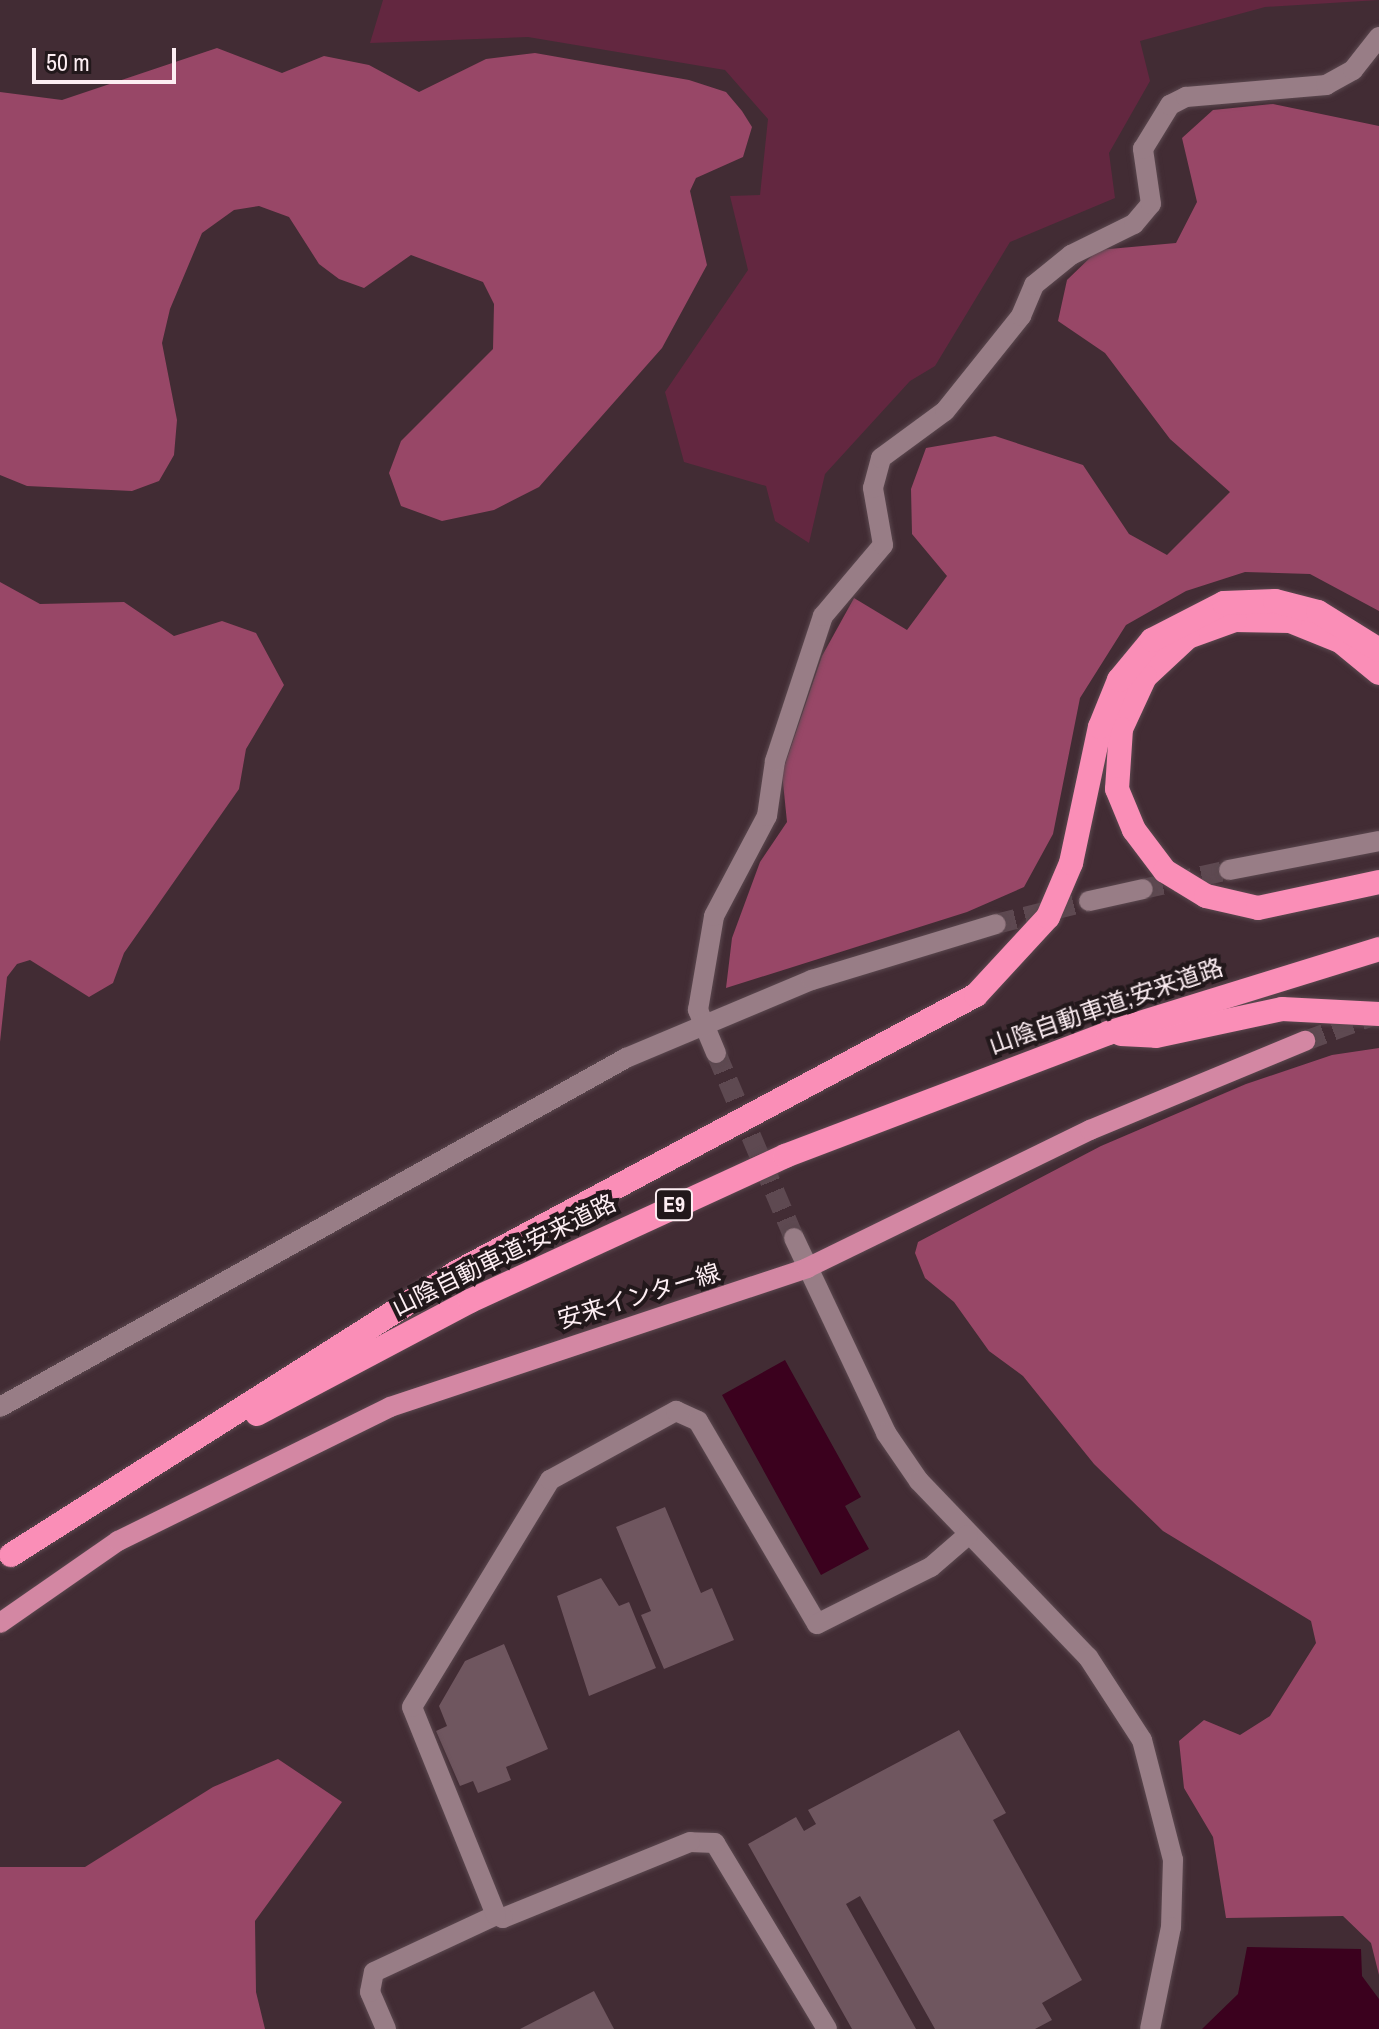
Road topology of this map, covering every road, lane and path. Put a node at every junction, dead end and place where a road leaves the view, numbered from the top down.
1 (1379, 37) edge
2 (1379, 650) edge
3 (1379, 673) edge
4 (1379, 841) edge
5 (1229, 870) tunnel mouth
6 (1379, 882) edge
7 (1143, 889) tunnel mouth
8 (1089, 901) tunnel mouth
9 (996, 924) tunnel mouth
10 (1379, 949) edge
11 (1379, 1014) edge
12 (704, 1026) junction
13 (1108, 1033) junction
14 (1305, 1041) tunnel mouth
15 (716, 1053) tunnel mouth
16 (794, 1238) tunnel mouth
17 (807, 1268) junction
18 (0, 1407) edge
19 (968, 1535) junction
20 (6, 1558) edge
21 (0, 1623) edge
22 (496, 1915) junction
23 (386, 2029) edge
24 (827, 2029) edge
25 (1150, 2029) edge

1 - 12 street
2 - 20 highway
3 - 6 highway
4 - 5 street
7 - 8 street
9 - 12 street
10 - 13 highway, 山陰自動車道;安来道路 / E9
11 - 13 highway
12 - 15 street
12 - 18 street
13 - 20 highway, 山陰自動車道;安来道路 / E9
14 - 17 main road, 安来インター線
16 - 17 street
17 - 19 street
17 - 21 main road, 安来インター線
19 - 22 street
19 - 25 street
22 - 23 street
22 - 24 street

